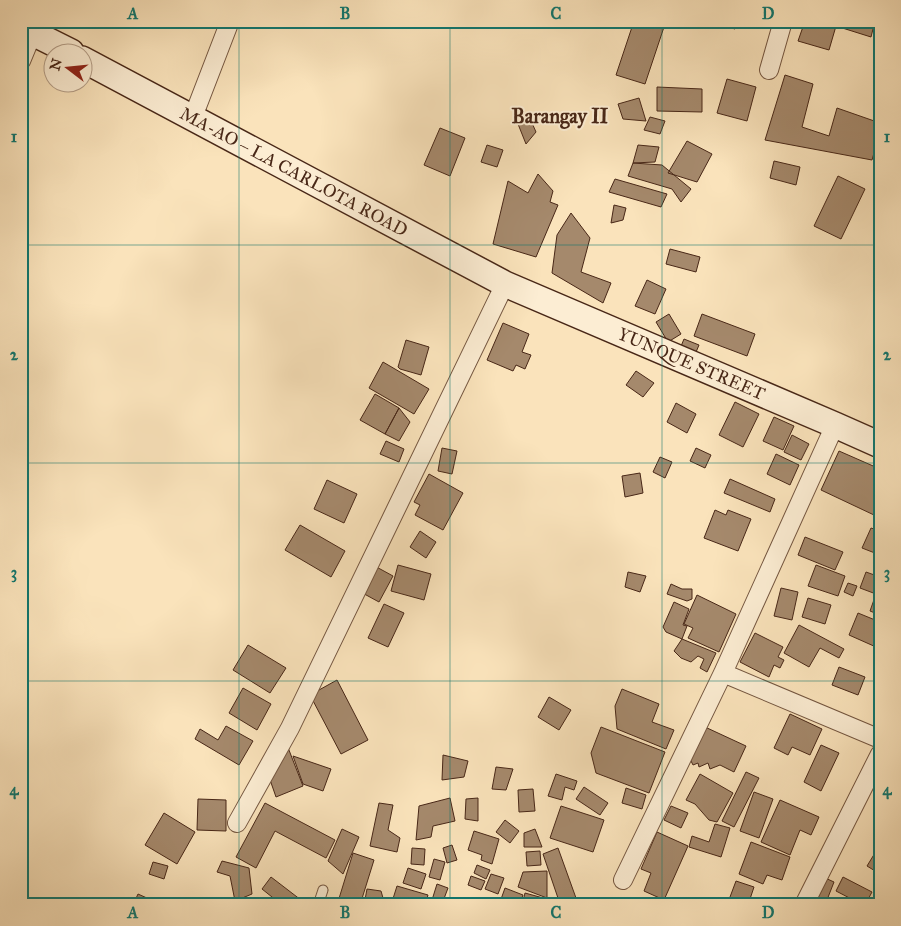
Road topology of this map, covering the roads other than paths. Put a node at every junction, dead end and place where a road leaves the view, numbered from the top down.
1 (230, 21) edge
2 (783, 21) edge
3 (27, 29) edge
4 (52, 42) edge
5 (21, 61) edge
6 (92, 64) edge
7 (769, 70) dead end
8 (193, 118) junction
9 (505, 284) junction
10 (835, 425) junction
11 (880, 445) edge
12 (723, 673) junction
13 (880, 739) edge
14 (880, 754) edge
15 (236, 823) dead end
16 (624, 880) dead end
17 (323, 890) dead end
18 (318, 905) edge
19 (804, 905) edge

1 - 8 street
2 - 7 street
3 - 4 main road
3 - 5 street
6 - 8 main road, MA-AO – LA CARLOTA ROAD
8 - 9 main road, MA-AO – LA CARLOTA ROAD
9 - 10 main road, YUNQUE STREET
9 - 15 street
10 - 11 main road, YUNQUE STREET
10 - 12 street
12 - 13 street
12 - 16 street
14 - 19 street
17 - 18 lane

